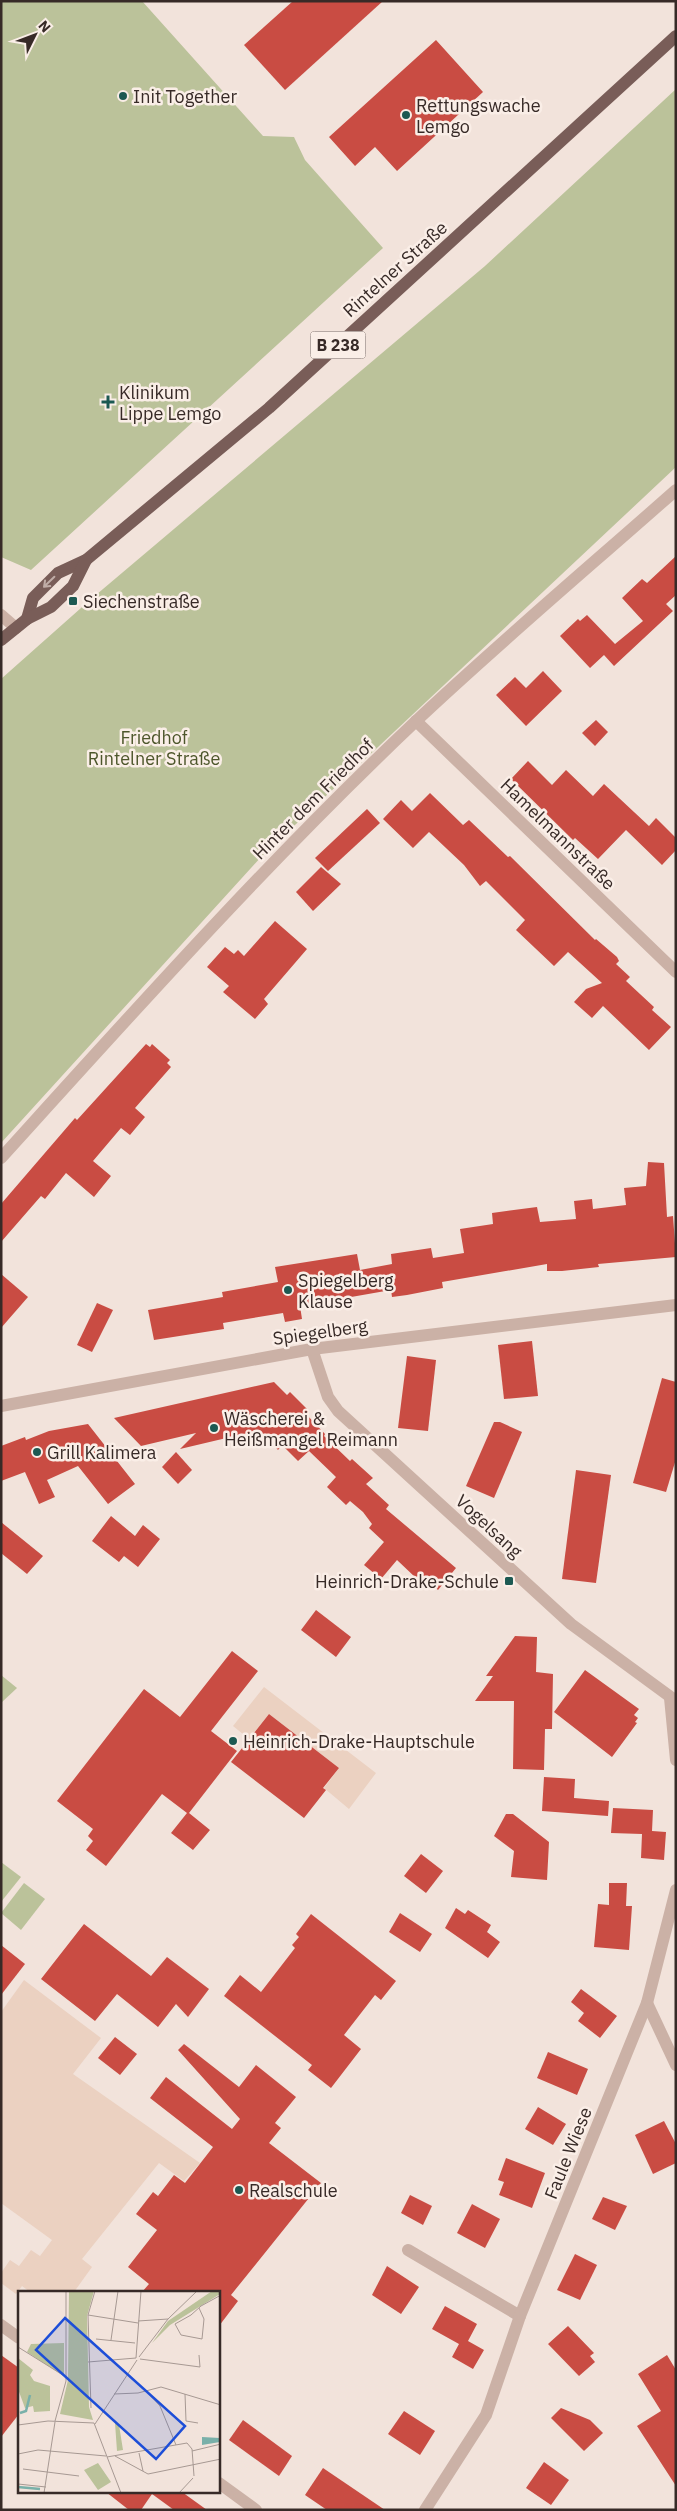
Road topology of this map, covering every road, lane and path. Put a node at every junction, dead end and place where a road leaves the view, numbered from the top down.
1 (676, 36) edge
2 (676, 490) edge
3 (86, 560) junction
4 (1, 615) edge
5 (27, 619) junction
6 (16, 628) junction
7 (1, 640) edge
8 (416, 721) junction
9 (676, 972) edge
10 (1, 1158) edge
11 (676, 1305) edge
12 (312, 1349) junction
13 (1, 1406) edge
14 (673, 1700) edge
15 (676, 1760) edge
16 (676, 1890) edge
17 (647, 2003) junction
18 (676, 2065) edge
19 (408, 2250) dead end
20 (520, 2316) junction
21 (1, 2324) edge
22 (18, 2337) edge
23 (220, 2484) edge
24 (256, 2510) edge
25 (425, 2510) edge

1 - 3 main road, Rintelner Straße / B 238
2 - 8 street, Hinter dem Friedhof
3 - 5 main road, Rintelner Straße / B 238
3 -> 5 main road, Rintelner Straße / B 238
4 - 6 street
5 - 6 main road, Rintelner Straße / B 238
6 - 7 main road, Rintelner Straße / B 238
8 - 9 street, Hamelmannstraße
8 - 10 street, Hinter dem Friedhof
11 - 12 street, Spiegelberg
12 - 13 street, Spiegelberg
12 - 14 street, Vogelsang
14 - 15 street
16 - 17 street, Faule Wiese
17 - 18 street
17 - 20 street, Faule Wiese
19 - 20 street
20 - 25 street, Faule Wiese
21 - 22 street
23 - 24 street

